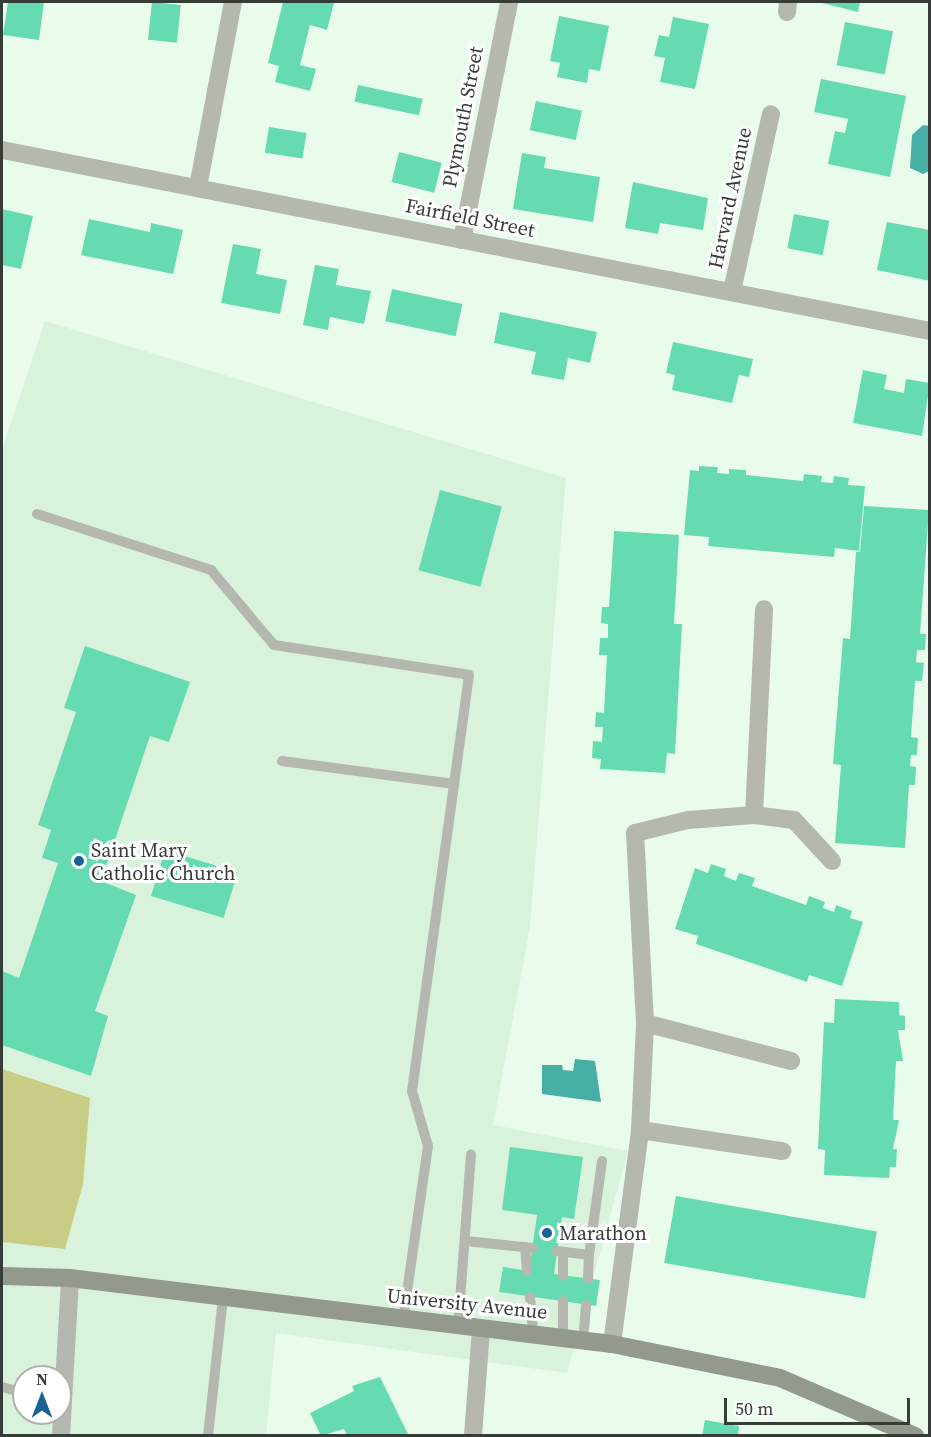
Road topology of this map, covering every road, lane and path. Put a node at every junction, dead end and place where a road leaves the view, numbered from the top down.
1 (233, 2) edge
2 (509, 2) edge
3 (771, 114) dead end
4 (2, 150) edge
5 (198, 187) junction
6 (462, 240) junction
7 (732, 291) junction
8 (930, 330) edge
9 (37, 514) dead end
10 (764, 609) dead end
11 (282, 761) dead end
12 (454, 784) junction
13 (754, 815) junction
14 (832, 861) dead end
15 (645, 1023) junction
16 (791, 1061) dead end
17 (640, 1130) junction
18 (782, 1151) dead end
19 (471, 1154) dead end
20 (602, 1161) dead end
21 (466, 1240) junction
22 (589, 1255) junction
23 (527, 1271) dead end
24 (2, 1275) edge
25 (563, 1276) dead end
26 (70, 1278) junction
27 (588, 1279) dead end
28 (223, 1297) junction
29 (530, 1297) dead end
30 (563, 1301) dead end
31 (586, 1305) dead end
32 (403, 1320) junction
33 (458, 1327) junction
34 (481, 1330) junction
35 (533, 1334) junction
36 (563, 1338) junction
37 (583, 1341) junction
38 (612, 1344) junction
39 (64, 1365) edge
40 (208, 1436) edge
41 (473, 1436) edge
42 (915, 1436) edge

1 - 5 street
2 - 6 street, Plymouth Street
3 - 7 street, Harvard Avenue
4 - 5 street, Fairfield Street
5 - 6 street, Fairfield Street
6 - 7 street, Fairfield Street
7 - 8 street, Fairfield Street
9 - 12 lane
10 - 13 street
11 - 12 lane
12 - 32 lane
13 - 14 street
13 - 15 street
15 - 16 street
15 - 17 street
17 - 18 street
17 - 38 street
19 - 21 lane
20 - 22 lane
21 - 23 lane
21 - 33 lane
22 - 25 lane
22 - 27 lane
24 - 26 street, University Avenue
26 - 28 street, University Avenue
26 - 39 street
28 - 32 street, University Avenue
28 - 40 lane
29 - 35 lane
30 - 36 lane
31 - 37 lane
32 - 33 street, University Avenue
33 - 34 street, University Avenue
34 - 35 street, University Avenue
34 - 41 street
35 - 36 street, University Avenue
36 - 37 street, University Avenue
37 - 38 street, University Avenue
38 - 42 street, University Avenue

